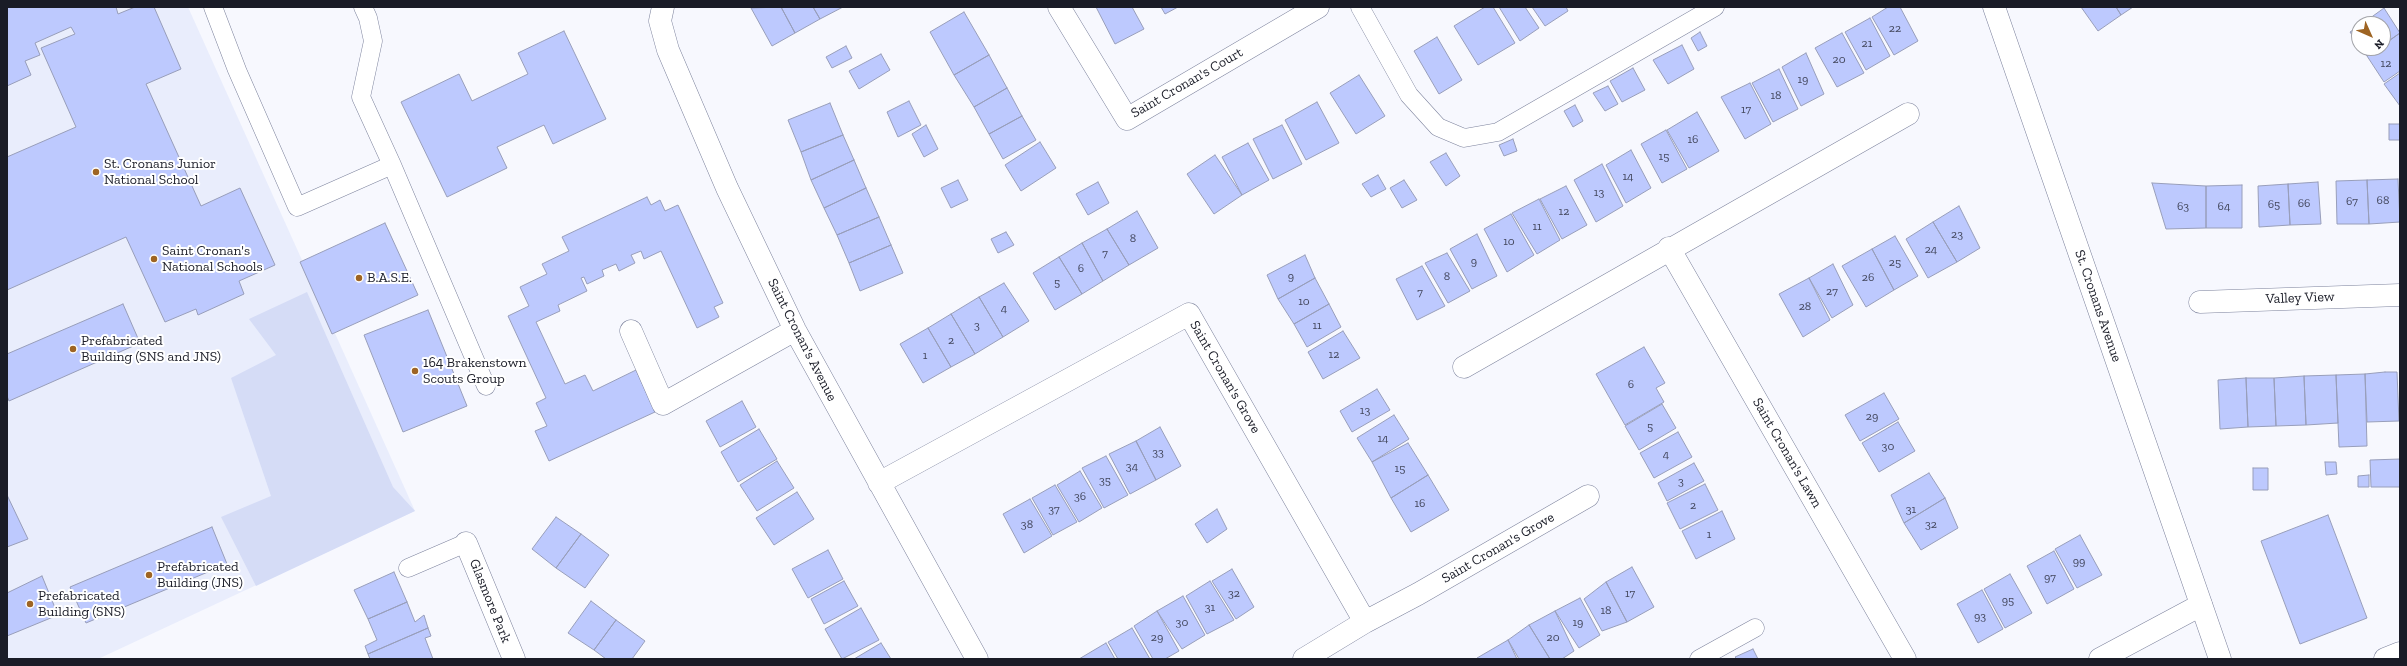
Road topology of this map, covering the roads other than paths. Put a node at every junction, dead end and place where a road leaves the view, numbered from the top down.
1 (213, 7) edge
2 (363, 7) edge
3 (663, 7) edge
4 (1059, 7) edge
5 (1318, 7) edge
6 (1360, 7) edge
7 (1715, 7) edge
8 (1994, 7) edge
9 (1908, 114) dead end
10 (392, 165) junction
11 (1670, 248) junction
12 (2400, 295) edge
13 (2200, 302) dead end
14 (795, 330) junction
15 (631, 331) dead end
16 (1464, 367) dead end
17 (486, 386) dead end
18 (878, 483) junction
19 (1588, 496) dead end
20 (466, 543) joint
21 (408, 568) dead end
22 (2201, 605) junction
23 (1364, 622) junction
24 (1755, 628) dead end
25 (2400, 653) edge
26 (514, 659) edge
27 (977, 659) edge
28 (1304, 659) edge
29 (1700, 659) edge
30 (1905, 659) edge
31 (2100, 659) edge
32 (2220, 659) edge
33 (2385, 659) edge

1 - 10 lane
2 - 10 lane
3 - 14 street, Saint Cronan's Avenue
4 - 5 street, Saint Cronan's Court
6 - 7 lane
8 - 22 street, St. Cronans Avenue
9 - 11 street
10 - 17 lane
11 - 16 street
11 - 30 street, Saint Cronan's Lawn
12 - 13 street, Valley View
14 - 15 street
14 - 18 street, Saint Cronan's Avenue
18 - 23 street, Saint Cronan's Grove
18 - 27 street, Saint Cronan's Avenue
19 - 23 street, Saint Cronan's Grove
20 - 21 lane
20 - 26 street, Glasmore Park
22 - 31 street
22 - 32 street, St. Cronans Avenue
23 - 28 street, Saint Cronan's Grove
24 - 29 lane
25 - 33 street

